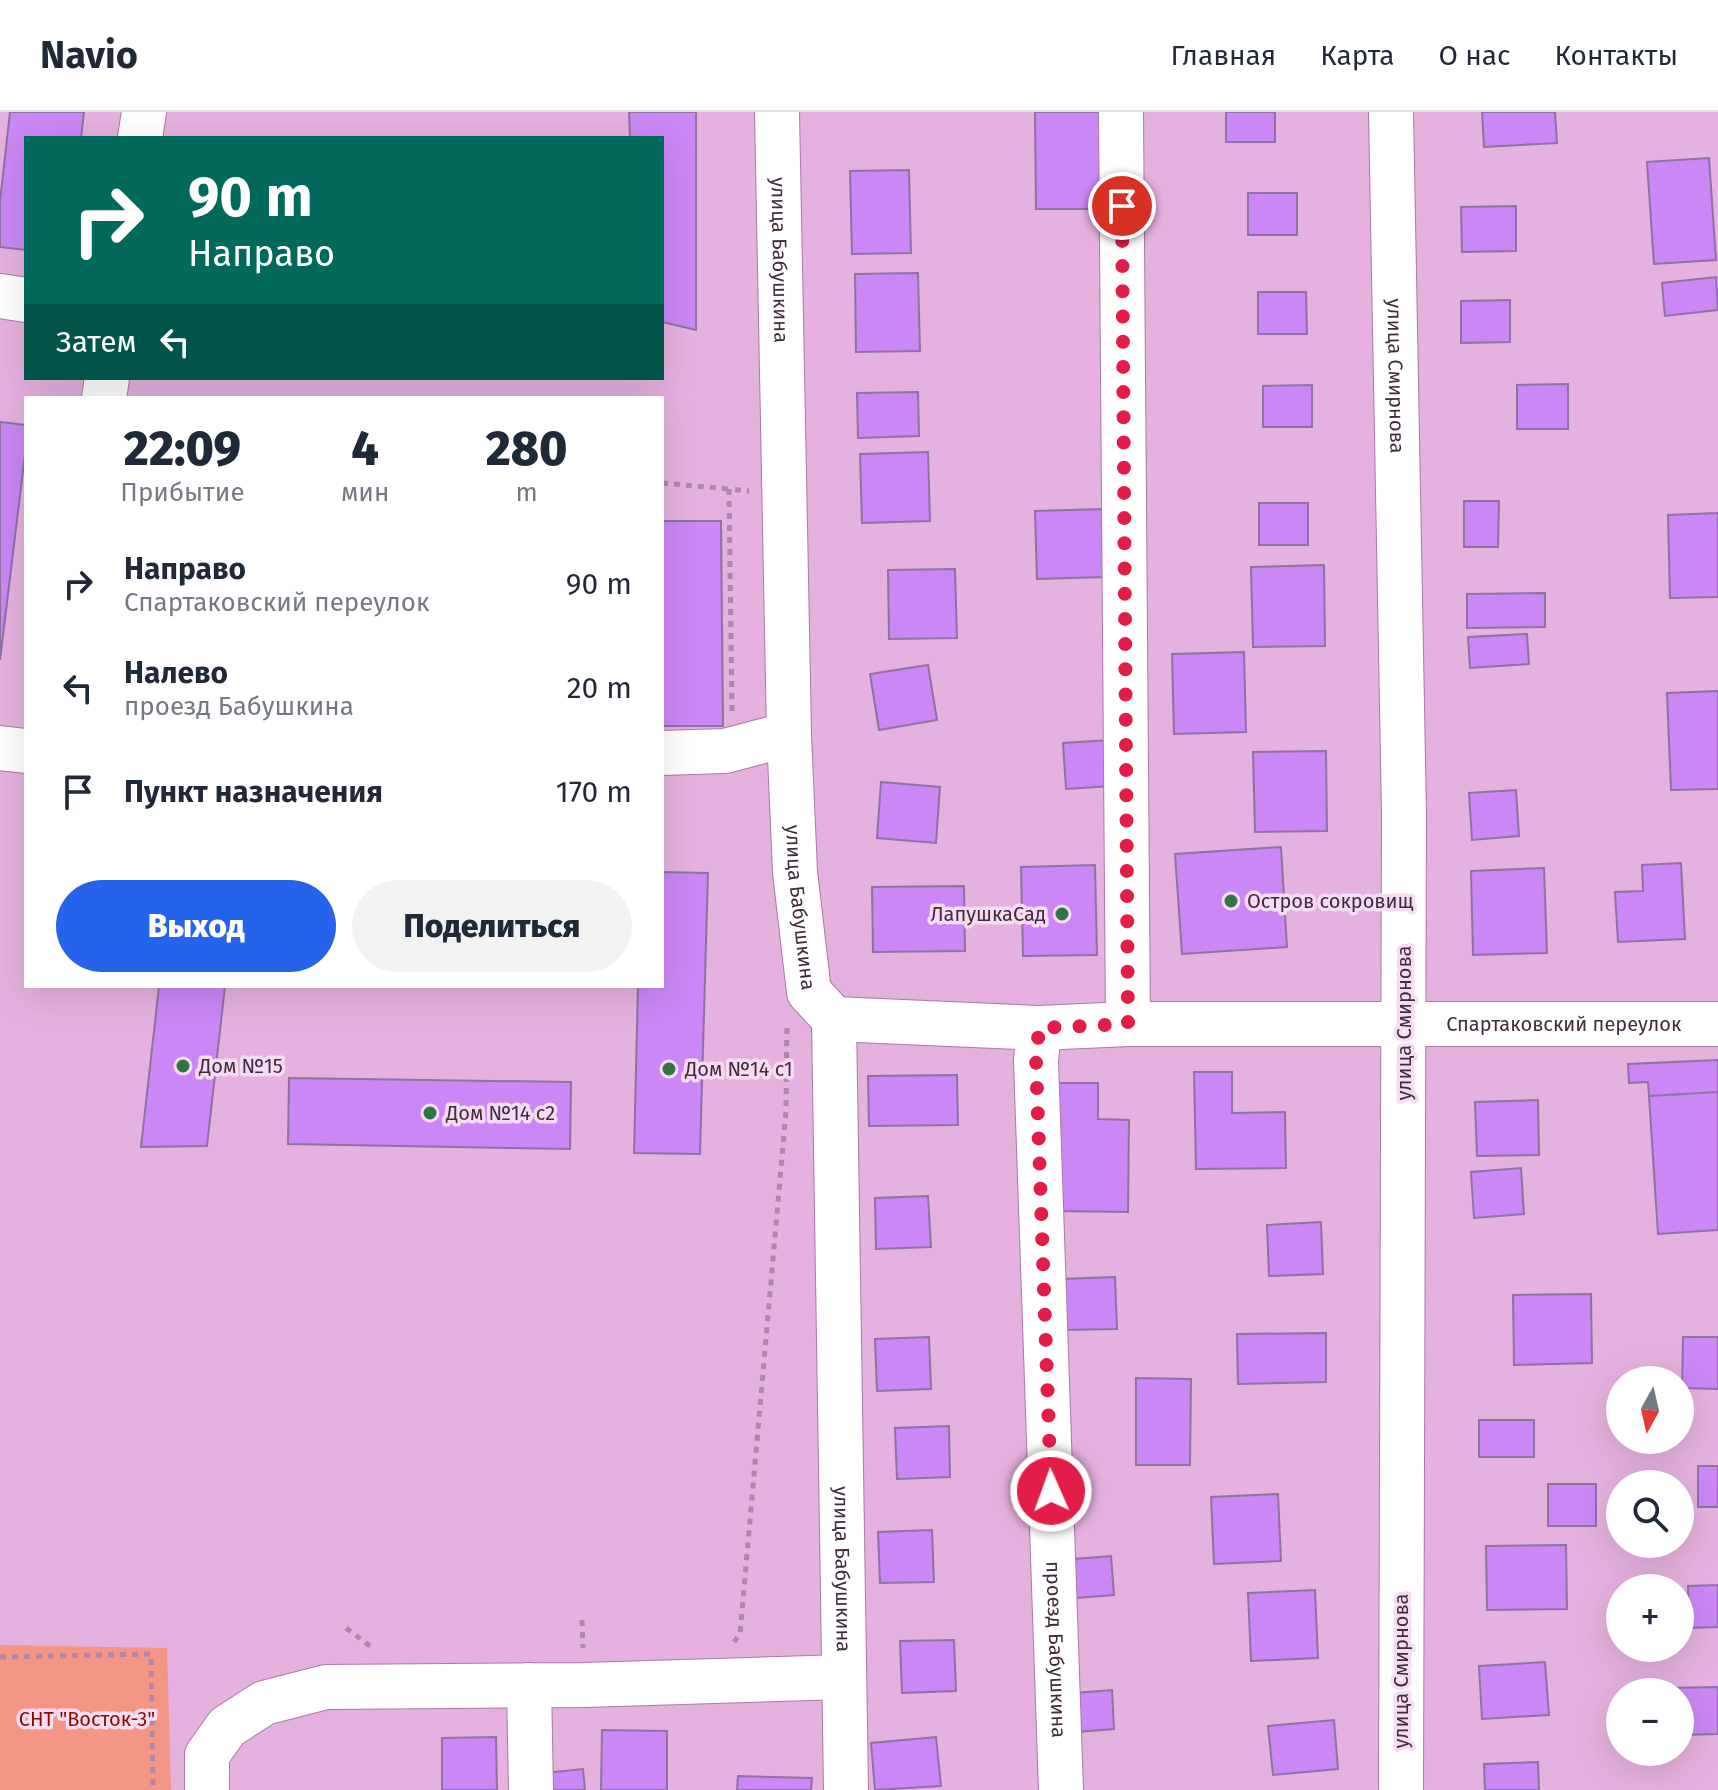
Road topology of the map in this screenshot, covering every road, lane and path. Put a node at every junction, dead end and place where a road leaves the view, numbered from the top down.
1 (144, 112) edge
2 (777, 112) edge
3 (1121, 112) edge
4 (1391, 112) edge
5 (140, 136) edge
6 (0, 296) edge
7 (24, 300) edge
8 (664, 483) edge
9 (729, 489) dead end
10 (789, 734) junction
11 (0, 748) edge
12 (24, 751) edge
13 (664, 753) edge
14 (822, 1006) junction
15 (1128, 1024) junction
16 (1718, 1024) edge
17 (1404, 1025) junction
18 (1039, 1028) junction
19 (0, 1657) edge
20 (843, 1677) junction
21 (705, 1681) junction
22 (529, 1685) junction
23 (153, 1790) edge
24 (207, 1790) edge
25 (531, 1790) edge
26 (846, 1790) edge
27 (1061, 1790) edge
28 (1401, 1790) edge

1 - 5 street
2 - 10 street, улица Бабушкина
3 - 15 street
4 - 17 street, улица Смирнова
6 - 7 street
8 - 9 path
10 - 13 street
10 - 14 street, улица Бабушкина
11 - 12 street
14 - 18 street, Спартаковский переулок
14 - 20 street, улица Бабушкина
14 - 21 path
15 - 17 street, Спартаковский переулок
15 - 18 street, Спартаковский переулок
16 - 17 street, Спартаковский переулок
17 - 28 street, улица Смирнова
18 - 27 street, проезд Бабушкина
19 - 23 path
20 - 21 street
20 - 26 street, улица Бабушкина
21 - 22 street
22 - 24 street
22 - 25 street

